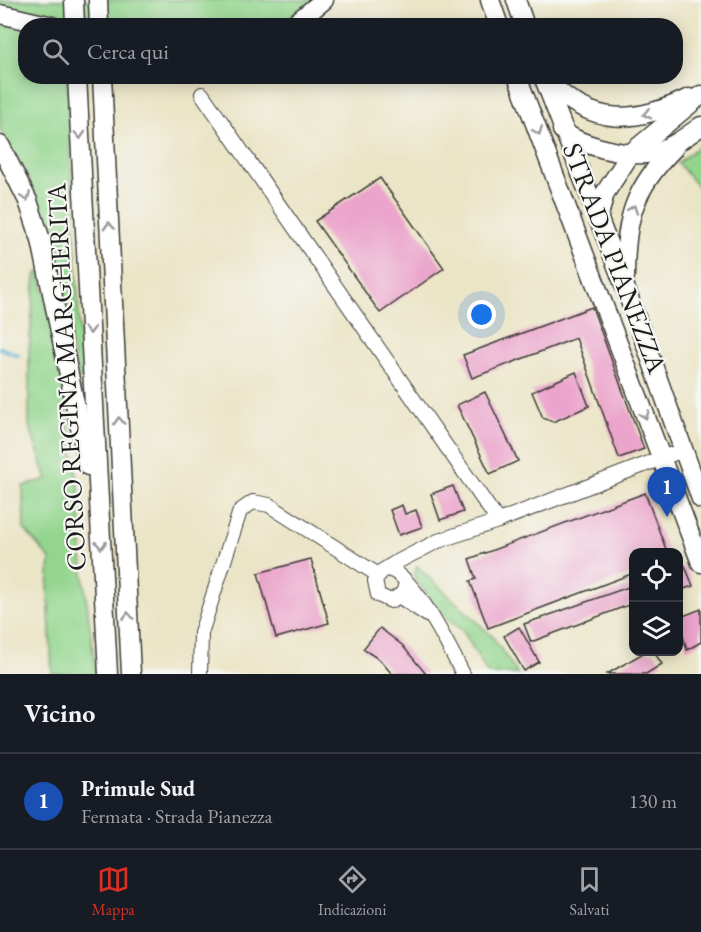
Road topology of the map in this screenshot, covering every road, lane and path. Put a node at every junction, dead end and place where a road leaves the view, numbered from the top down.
1 (74, 0) edge
2 (98, 0) edge
3 (324, 0) edge
4 (490, 0) edge
5 (516, 0) edge
6 (0, 14) edge
7 (18, 18) edge
8 (75, 18) edge
9 (99, 18) edge
10 (302, 18) edge
11 (496, 18) edge
12 (522, 18) edge
13 (77, 84) edge
14 (102, 84) edge
15 (522, 84) edge
16 (525, 84) edge
17 (547, 84) edge
18 (552, 84) edge
19 (701, 93) edge
20 (202, 94) dead end
21 (701, 126) edge
22 (565, 133) junction
23 (681, 140) junction
24 (0, 145) edge
25 (631, 153) junction
26 (598, 219) junction
27 (625, 288) junction
28 (609, 316) junction
29 (683, 450) junction
30 (662, 458) junction
31 (701, 499) edge
32 (100, 521) junction
33 (498, 522) junction
34 (418, 552) junction
35 (701, 563) edge
36 (383, 572) junction
37 (404, 579) junction
38 (400, 597) junction
39 (431, 617) junction
40 (108, 674) edge
41 (131, 674) edge
42 (200, 674) edge
43 (463, 674) edge

1 - 8 main road
2 - 9 main road
3 - 10 main road
4 - 11 main road
5 - 12 main road
6 - 7 main road
13 -> 32 main road, CORSO REGINA MARGHERITA
41 -> 14 main road, CORSO REGINA MARGHERITA
15 -> 28 main road, STRADA PIANEZZA
16 - 22 main road
17 - 22 main road, STRADA PIANEZZA
19 -> 18 main road
19 - 25 main road
20 - 33 street
21 - 23 main road
22 - 25 main road
22 - 26 main road, STRADA PIANEZZA
23 - 25 main road
27 -> 23 main road
24 -> 32 main road
25 - 26 main road
26 - 27 main road, STRADA PIANEZZA
26 - 28 main road
27 - 29 main road, STRADA PIANEZZA
28 -> 30 main road, STRADA PIANEZZA
29 - 30 street
29 - 31 main road, STRADA PIANEZZA
30 - 33 street
30 - 35 main road, STRADA PIANEZZA
32 -> 40 main road, CORSO REGINA MARGHERITA
33 - 34 street
34 - 36 street
34 - 37 street
36 - 37 street
36 - 38 street
36 - 42 street
37 - 38 street
37 - 39 street
38 - 39 street
39 - 43 street

